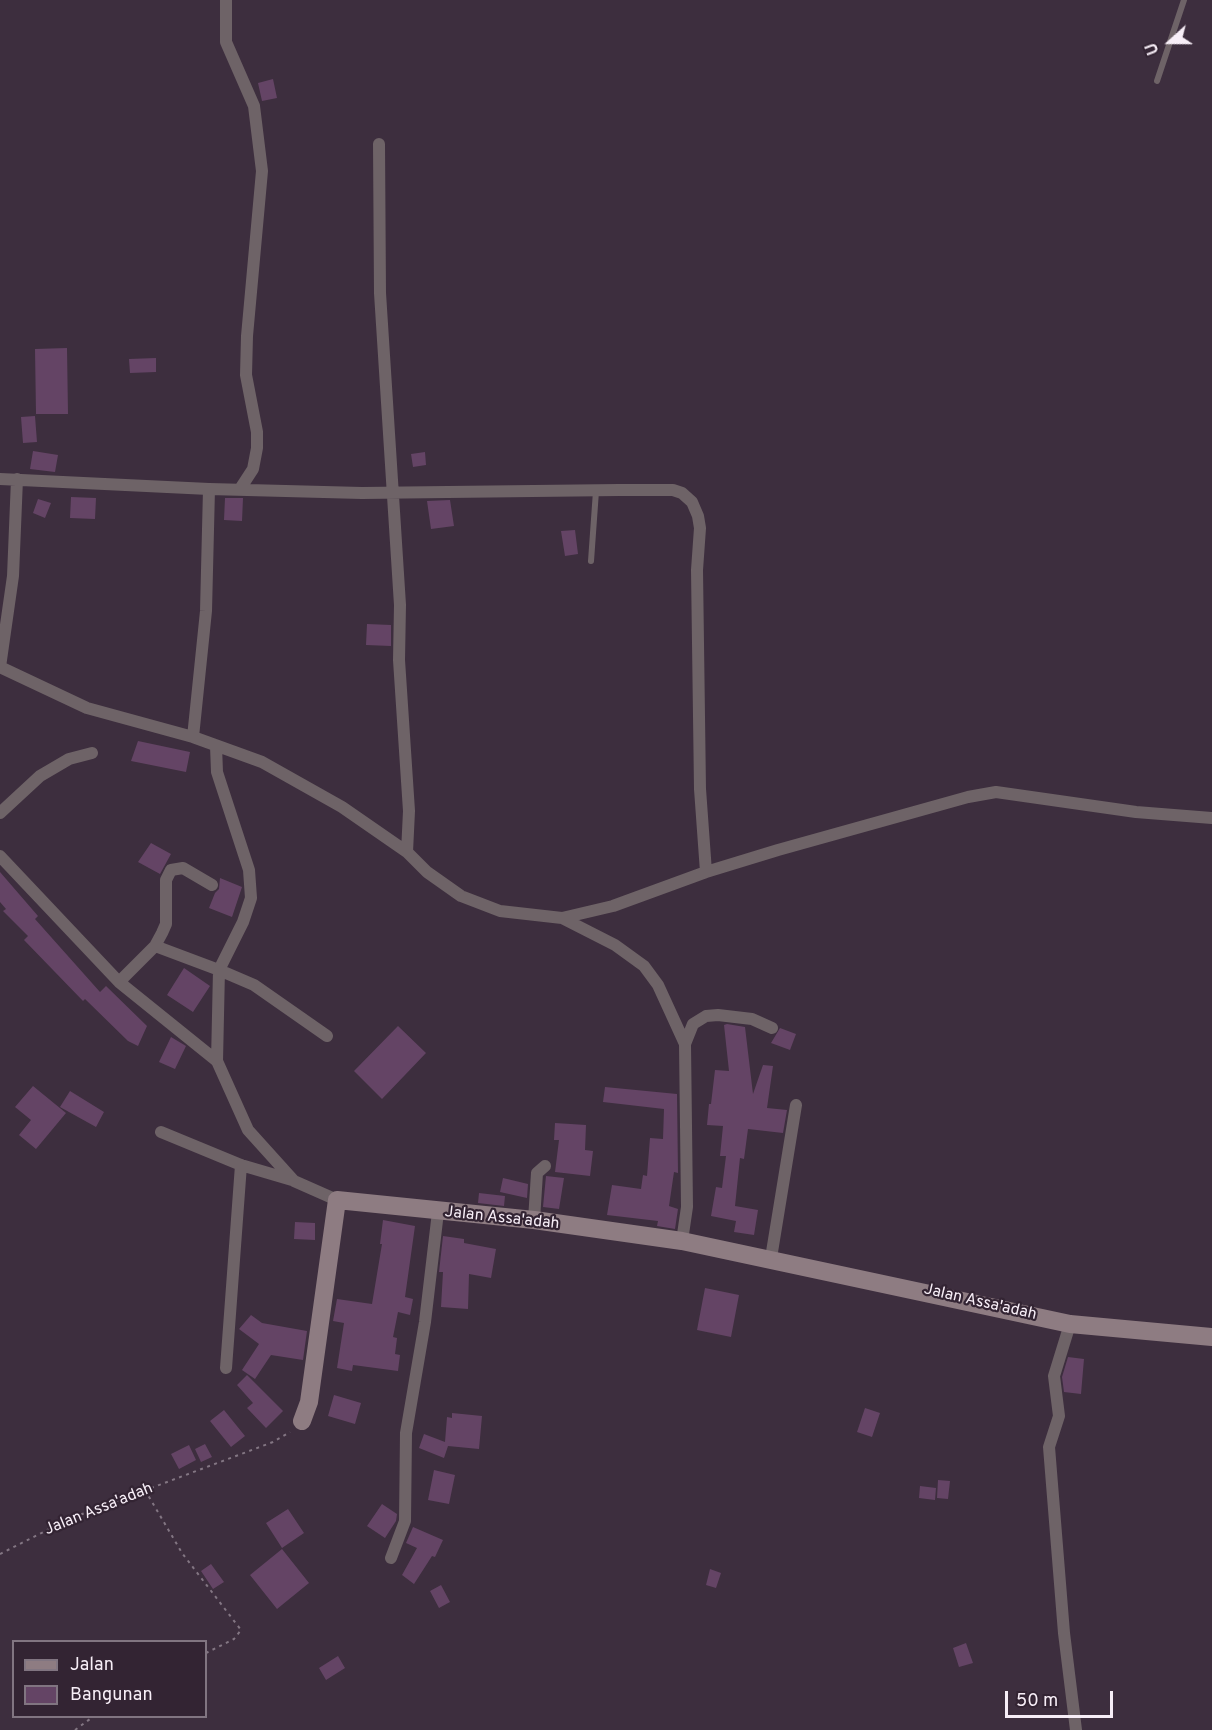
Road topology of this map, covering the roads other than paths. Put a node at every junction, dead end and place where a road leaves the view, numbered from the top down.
1 (226, 0) edge
2 (1184, 0) edge
3 (1157, 81) dead end
4 (379, 144) dead end
5 (16, 478) junction
6 (0, 479) edge
7 (209, 489) junction
8 (240, 489) junction
9 (596, 491) junction
10 (392, 492) junction
11 (591, 561) dead end
12 (0, 604) edge
13 (8, 617) junction
14 (0, 667) edge
15 (193, 737) junction
16 (216, 746) junction
17 (92, 753) dead end
18 (0, 813) edge
19 (1212, 818) edge
20 (407, 852) junction
21 (0, 856) edge
22 (706, 872) junction
23 (212, 885) dead end
24 (562, 918) junction
25 (155, 946) junction
26 (219, 970) junction
27 (119, 982) junction
28 (772, 1028) dead end
29 (327, 1036) dead end
30 (685, 1044) junction
31 (217, 1061) junction
32 (796, 1106) dead end
33 (161, 1132) dead end
34 (241, 1165) junction
35 (545, 1166) dead end
36 (294, 1180) junction
37 (337, 1200) junction
38 (438, 1212) junction
39 (534, 1220) junction
40 (682, 1241) junction
41 (771, 1258) junction
42 (1070, 1324) junction
43 (1212, 1337) edge
44 (226, 1368) dead end
45 (302, 1420) road end
46 (391, 1558) dead end
47 (1076, 1730) edge

1 - 8 street
2 - 3 lane
4 - 10 street
5 - 6 street
5 - 7 street
5 - 13 street
7 - 8 street
7 - 15 street
8 - 10 street
9 - 10 street
9 - 11 lane
9 - 22 street
10 - 20 street
12 - 13 street
13 - 14 street
14 - 15 street
15 - 16 street
16 - 20 street
16 - 26 street
17 - 18 street
19 - 22 street
20 - 24 street
21 - 27 street
22 - 24 street
23 - 25 street
24 - 30 street
25 - 26 street
25 - 27 street
26 - 29 street
26 - 31 street
27 - 31 street
28 - 30 street
30 - 40 street
31 - 36 street
32 - 41 street
33 - 34 street
34 - 36 street
34 - 44 street
35 - 39 street
36 - 37 street
37 - 38 street, Jalan Assa'adah
37 - 45 street
38 - 39 street, Jalan Assa'adah
38 - 46 street
39 - 40 street, Jalan Assa'adah
40 - 41 street, Jalan Assa'adah
41 - 42 street, Jalan Assa'adah
42 - 43 street, Jalan Assa'adah
42 - 47 street

